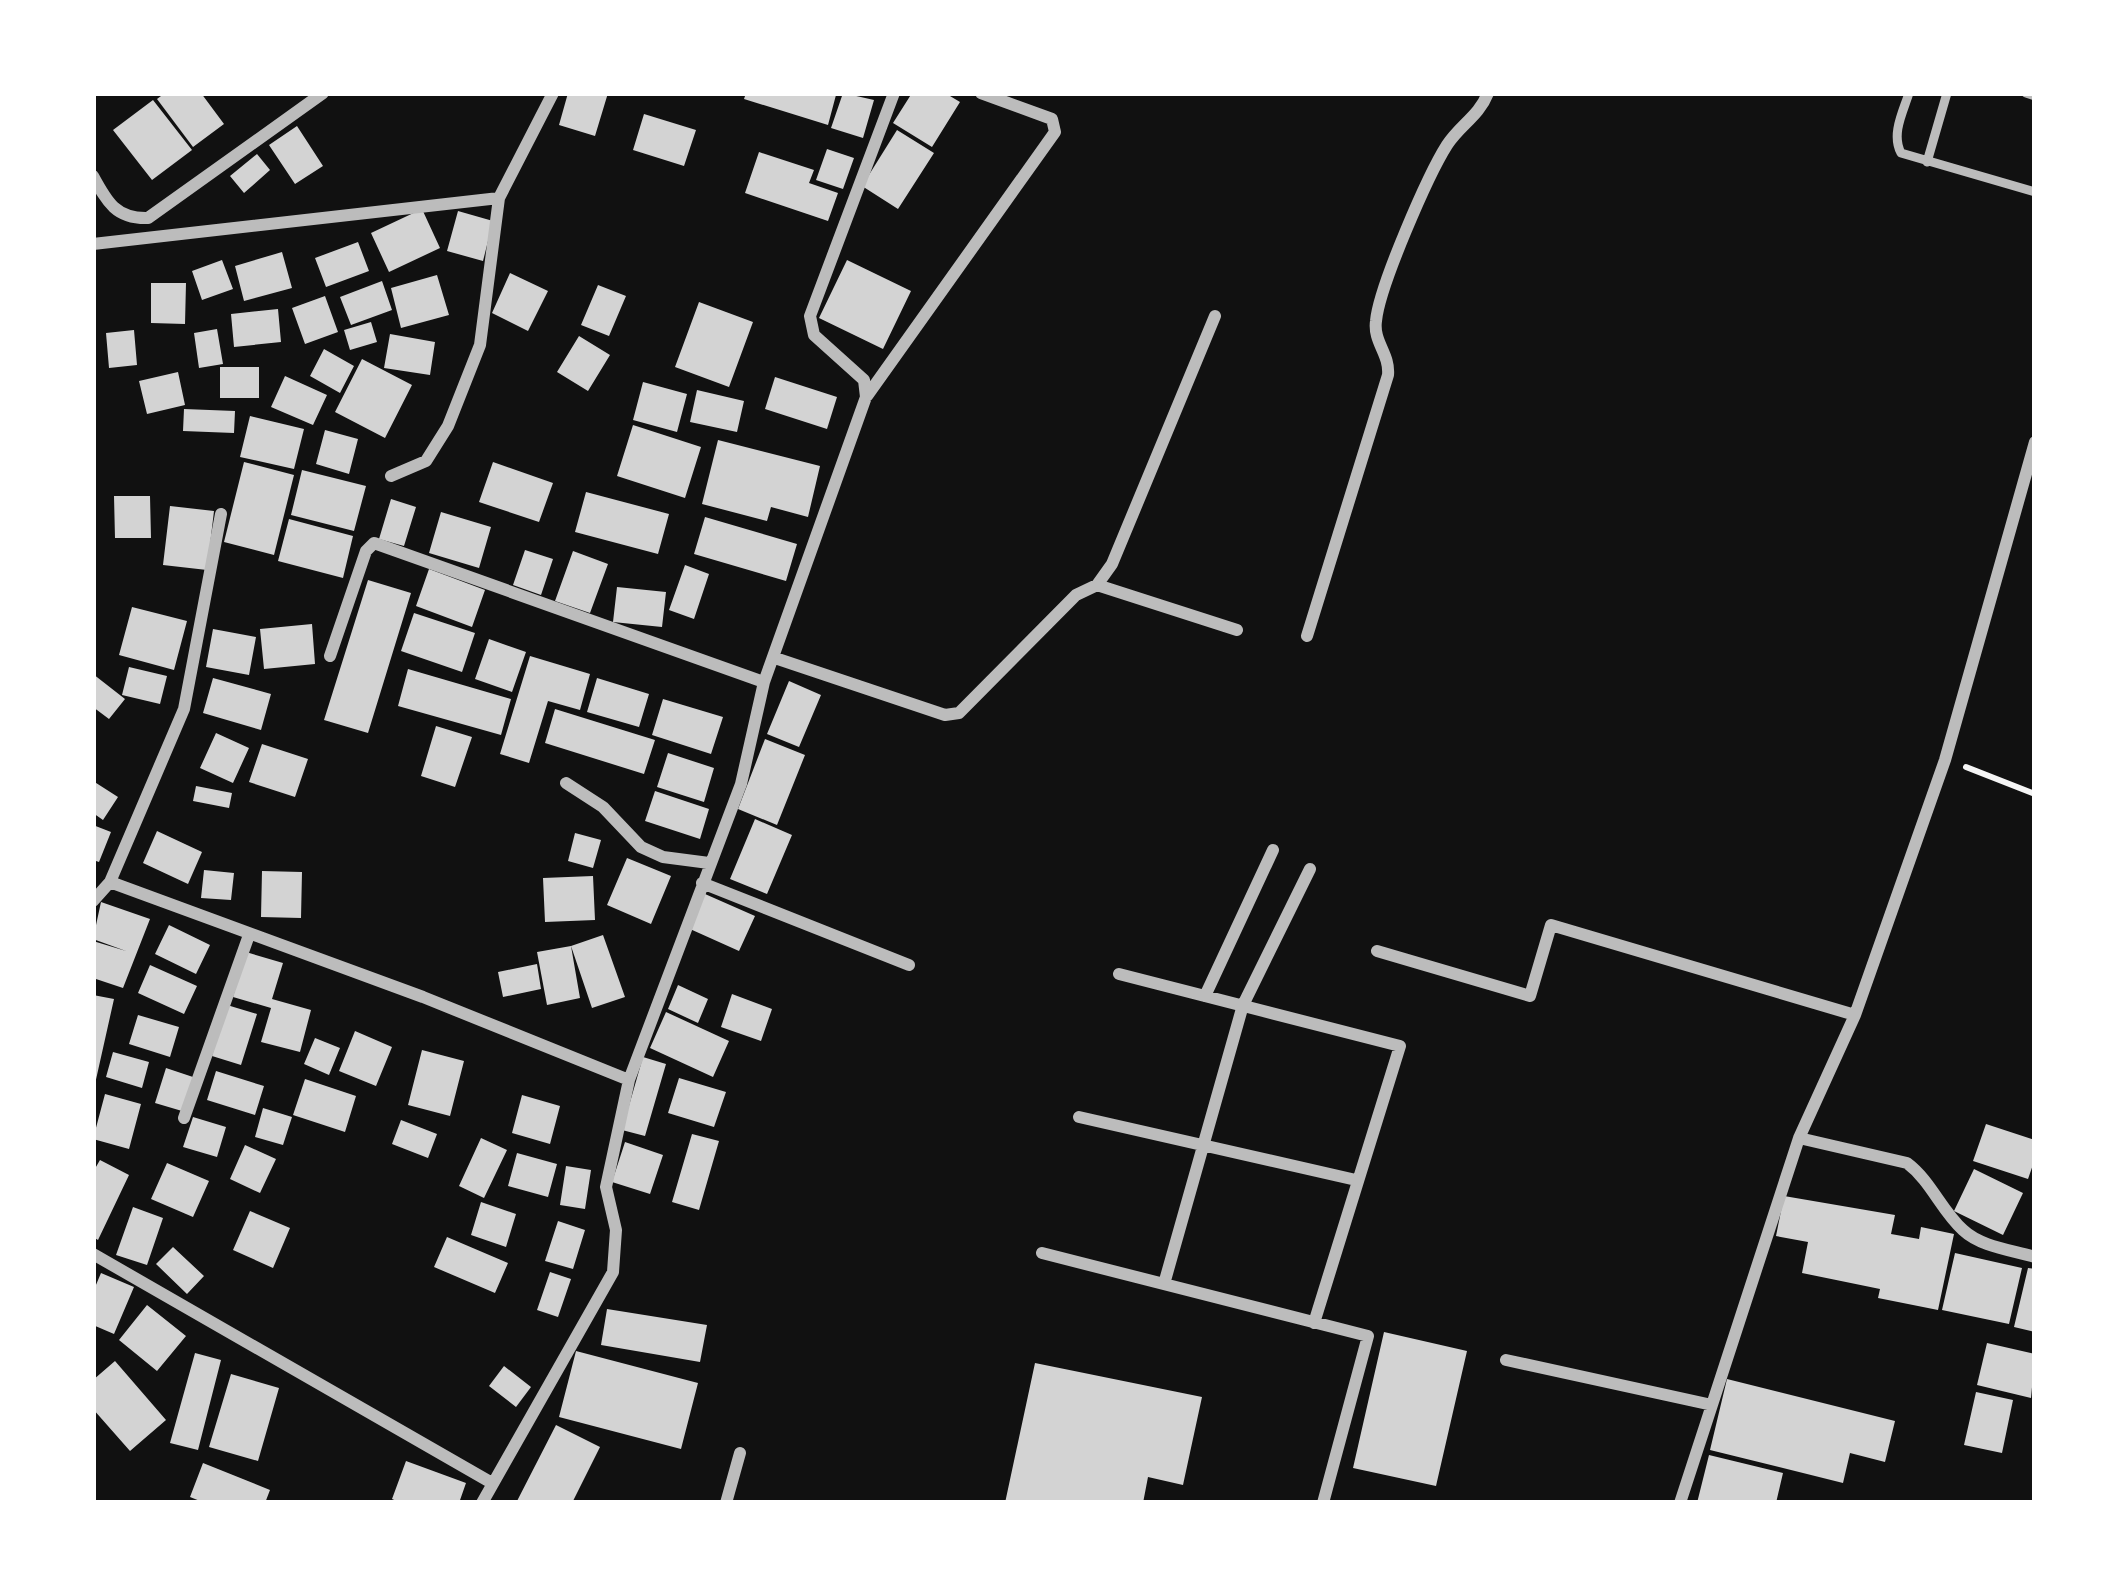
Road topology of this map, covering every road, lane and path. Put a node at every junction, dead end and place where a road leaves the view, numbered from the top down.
1 (323, 93) edge
2 (553, 93) edge
3 (894, 93) edge
4 (981, 93) edge
5 (1488, 93) edge
6 (1909, 93) edge
7 (1947, 93) edge
8 (2026, 93) edge
9 (2035, 96) edge
10 (1928, 162) junction
11 (93, 176) edge
12 (2035, 192) edge
13 (499, 198) junction
14 (93, 244) edge
15 (1215, 316) dead end
16 (866, 397) junction
17 (2035, 442) edge
18 (391, 476) dead end
19 (221, 514) dead end
20 (1097, 585) junction
21 (1237, 630) dead end
22 (1306, 636) dead end
23 (330, 656) dead end
24 (775, 658) junction
25 (764, 682) junction
26 (1946, 760) junction
27 (566, 783) dead end
28 (2035, 794) edge
29 (1273, 850) dead end
30 (710, 862) junction
31 (1310, 869) dead end
32 (110, 882) junction
33 (703, 883) junction
34 (93, 901) edge
35 (249, 935) junction
36 (1377, 951) dead end
37 (909, 965) dead end
38 (1119, 974) dead end
39 (1205, 996) junction
40 (1243, 1005) junction
41 (1855, 1015) junction
42 (628, 1080) junction
43 (1078, 1117) dead end
44 (184, 1118) dead end
45 (1799, 1138) junction
46 (1204, 1146) junction
47 (1356, 1180) junction
48 (1042, 1253) dead end
49 (93, 1254) edge
50 (2035, 1257) edge
51 (1164, 1284) junction
52 (1314, 1323) junction
53 (1506, 1360) dead end
54 (1712, 1405) junction
55 (740, 1453) dead end
56 (492, 1483) junction
57 (482, 1503) edge
58 (726, 1503) edge
59 (1323, 1503) edge
60 (1680, 1503) edge

1 - 11 street
2 - 13 street
3 - 16 street
4 - 16 street
5 - 22 street
6 - 10 lane
7 - 10 lane
8 - 9 lane
10 - 12 lane
13 - 14 street
13 - 18 street
15 - 20 street
16 - 24 street
17 - 26 street
19 - 32 street
20 - 21 street
20 - 24 street
23 - 25 street
24 - 25 street
25 - 30 street
26 - 28 path
26 - 41 street
27 - 30 street
29 - 39 street
30 - 33 street
31 - 40 street
32 - 34 street
32 - 35 street
33 - 37 street
33 - 42 street
35 - 42 street
35 - 44 street
36 - 41 street
38 - 39 street
39 - 40 street
40 - 46 street
40 - 47 street
41 - 45 street
42 - 56 street
43 - 46 street
45 - 50 street
45 - 54 street
46 - 47 street
46 - 51 street
47 - 52 street
48 - 51 street
49 - 56 street
51 - 52 street
52 - 59 street
53 - 54 street
54 - 60 street
55 - 58 street
56 - 57 street

